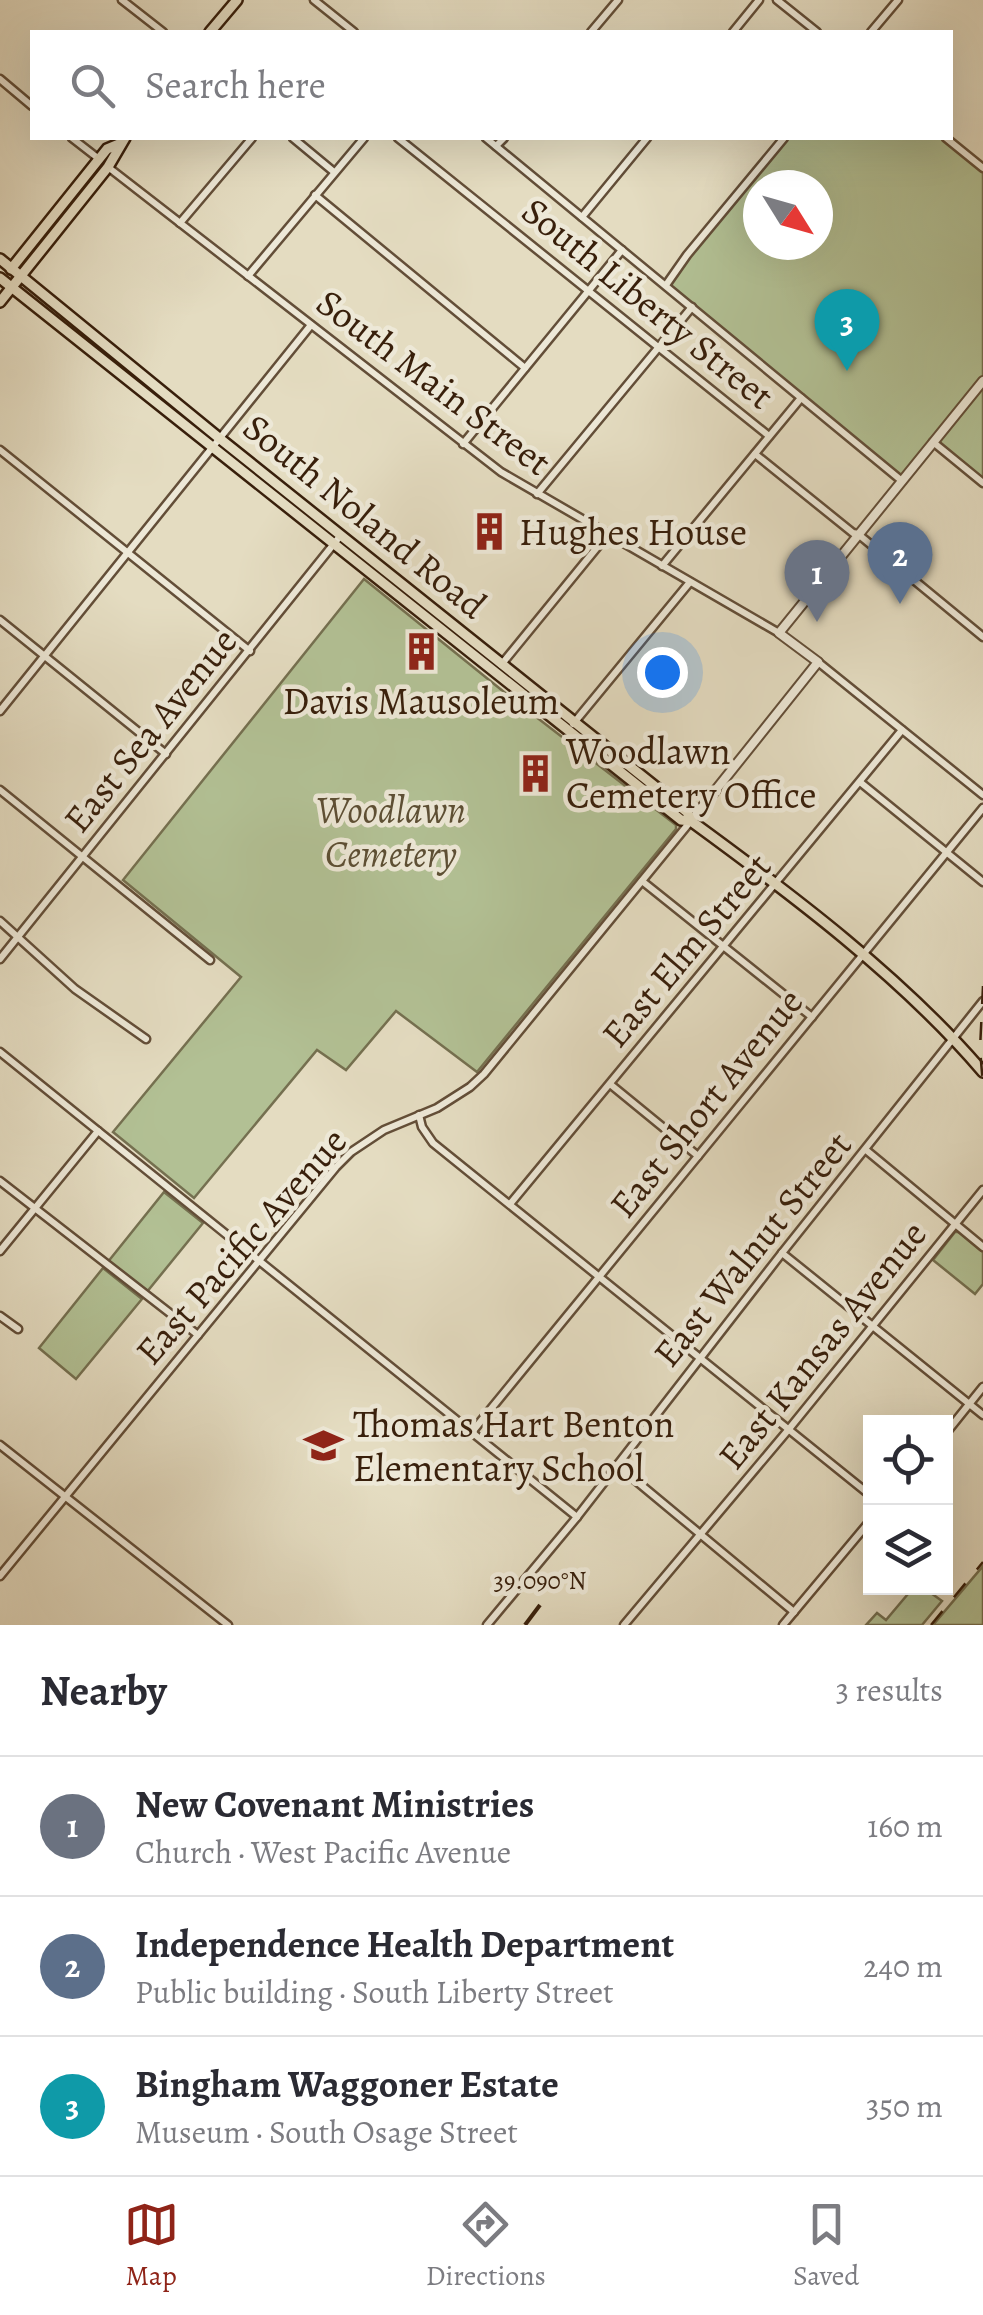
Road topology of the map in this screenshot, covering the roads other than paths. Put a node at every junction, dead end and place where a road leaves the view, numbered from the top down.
1 (122, 0) edge
2 (237, 0) edge
3 (314, 0) edge
4 (618, 0) edge
5 (759, 0) edge
6 (777, 0) edge
7 (898, 0) edge
8 (343, 29) edge
9 (160, 30) edge
10 (212, 30) edge
11 (593, 30) edge
12 (734, 30) edge
13 (814, 30) edge
14 (873, 30) edge
15 (0, 79) edge
16 (30, 104) edge
17 (74, 140) edge
18 (250, 140) edge
19 (295, 140) edge
20 (362, 140) edge
21 (401, 140) edge
22 (488, 140) edge
23 (502, 140) edge
24 (645, 140) edge
25 (782, 140) edge
26 (948, 140) edge
27 (122, 141) edge
28 (496, 146) junction
29 (99, 160) junction
30 (108, 167) junction
31 (983, 168) edge
32 (334, 172) junction
33 (315, 195) junction
34 (582, 217) junction
35 (180, 223) junction
36 (622, 250) junction
37 (0, 260) edge
38 (12, 268) junction
39 (248, 276) junction
40 (20, 277) junction
41 (4, 282) edge
42 (666, 285) junction
43 (589, 290) junction
44 (0, 302) edge
45 (692, 306) junction
46 (311, 325) junction
47 (658, 346) junction
48 (525, 368) junction
49 (983, 381) edge
50 (801, 398) junction
51 (769, 436) junction
52 (216, 442) junction
53 (934, 442) junction
54 (463, 444) junction
55 (0, 450) edge
56 (755, 454) junction
57 (902, 480) junction
58 (983, 482) edge
59 (537, 494) junction
60 (608, 534) junction
61 (858, 534) junction
62 (338, 539) junction
63 (128, 552) junction
64 (662, 566) junction
65 (690, 582) junction
66 (0, 620) edge
67 (779, 633) junction
68 (983, 636) edge
69 (250, 650) junction
70 (45, 656) junction
71 (818, 662) junction
72 (499, 668) junction
73 (0, 711) edge
74 (572, 726) junction
75 (902, 730) junction
76 (166, 754) junction
77 (859, 782) junction
78 (0, 790) edge
79 (983, 796) edge
80 (983, 808) edge
81 (691, 821) junction
82 (947, 851) junction
83 (84, 856) junction
84 (642, 880) junction
85 (983, 882) edge
86 (775, 886) junction
87 (0, 921) edge
88 (19, 936) junction
89 (724, 946) junction
90 (862, 954) junction
91 (0, 959) edge
92 (210, 960) dead end
93 (983, 1001) edge
94 (983, 1012) edge
95 (972, 1014) junction
96 (812, 1017) junction
97 (146, 1039) dead end
98 (952, 1039) junction
99 (0, 1052) edge
100 (983, 1072) edge
101 (610, 1084) junction
102 (418, 1115) junction
103 (98, 1130) junction
104 (866, 1150) junction
105 (698, 1156) junction
106 (0, 1181) edge
107 (983, 1190) edge
108 (510, 1204) junction
109 (35, 1209) junction
110 (955, 1225) junction
111 (983, 1248) edge
112 (0, 1251) edge
113 (782, 1253) junction
114 (259, 1261) junction
115 (600, 1277) junction
116 (0, 1316) edge
117 (874, 1326) junction
118 (18, 1329) dead end
119 (198, 1335) junction
120 (700, 1358) junction
121 (983, 1388) edge
122 (969, 1404) junction
123 (983, 1415) edge
124 (953, 1424) edge
125 (789, 1429) junction
126 (472, 1432) junction
127 (0, 1446) edge
128 (617, 1465) junction
129 (863, 1489) edge
130 (66, 1496) junction
131 (576, 1517) junction
132 (863, 1528) edge
133 (700, 1536) junction
134 (0, 1576) edge
135 (794, 1612) junction
136 (228, 1625) edge
137 (487, 1625) edge
138 (624, 1625) edge
139 (784, 1625) edge

1 - 9 street
2 - 10 main road
3 - 8 street
4 - 11 street
5 - 12 street
6 - 13 street
7 - 14 street
15 - 16 street
17 - 29 street
18 - 35 street
19 - 32 street
20 - 32 street
21 - 43 street, South Liberty Street
22 - 28 street
23 - 28 street
24 - 34 street
25 - 42 street
26 - 31 street
27 - 29 main road
27 - 30 main road
28 - 34 street
29 - 38 main road
30 - 35 street, South Main Street
30 - 40 main road
32 - 33 street
33 - 39 street
33 - 48 street
34 - 36 street
35 - 39 street, South Main Street
36 - 42 street
36 - 43 street
37 - 38 main road, South Noland Road
38 - 40 main road, South Noland Road
38 - 41 main road
39 - 46 street, South Main Street
40 - 41 main road
40 - 52 main road, South Noland Road
41 - 44 main road
41 - 52 main road, South Noland Road
42 - 45 street
43 - 47 street, South Liberty Street
43 - 48 street
45 - 47 street
45 - 50 street
46 - 52 street
46 - 54 street, South Main Street
47 - 51 street, South Liberty Street
47 - 59 street
48 - 54 street
49 - 53 street
50 - 51 street
50 - 57 street
51 - 56 street
52 - 62 main road, South Noland Road
52 - 63 street
53 - 57 street
53 - 58 street
54 - 59 street, South Main Street
55 - 63 street
56 - 61 street, South Liberty Street
56 - 64 street
57 - 61 street
59 - 60 street, South Main Street
60 - 64 street, South Main Street
60 - 72 street
61 - 67 street
61 - 68 street, South Liberty Street
62 - 69 street, East Sea Avenue
62 - 72 main road, South Noland Road
63 - 69 street
63 - 70 street
64 - 65 street, South Main Street
65 - 67 street, South Main Street
65 - 74 street
66 - 70 street
67 - 71 street, South Main Street
69 - 76 street, East Sea Avenue
70 - 73 street
70 - 76 street
71 - 75 street, South Main Street
71 - 81 street, East Pacific Avenue
72 - 74 main road, South Noland Road
74 - 81 main road, South Noland Road
75 - 77 street, East Elm Street
75 - 79 street, South Main Street
76 - 83 street, East Sea Avenue
77 - 82 street
77 - 86 street, East Elm Street
78 - 83 street
80 - 82 street, East Short Avenue
81 - 84 street, East Pacific Avenue
81 - 86 main road, South Noland Road
82 - 85 street
82 - 90 street, East Short Avenue
83 - 88 street, East Sea Avenue
83 - 92 street
84 - 89 street
84 - 102 street, East Pacific Avenue
86 - 89 street, East Elm Street
86 - 90 main road, South Noland Road
87 - 88 street
88 - 91 street, East Sea Avenue
88 - 97 street
89 - 96 street
89 - 101 street, East Elm Street
90 - 96 street, East Short Avenue
90 - 98 main road, South Noland Road
93 - 95 street, East Walnut Street
94 - 95 street
95 - 98 street, East Walnut Street
96 - 105 street, East Short Avenue
98 - 100 main road, South Noland Road
98 - 104 street, East Walnut Street
99 - 103 street
101 - 105 street
101 - 108 street, East Elm Street
102 - 108 street
102 - 114 street, East Pacific Avenue
103 - 109 street
103 - 114 street
104 - 110 street
104 - 113 street, East Walnut Street
105 - 115 street, East Short Avenue
106 - 109 street
107 - 110 street, East Kansas Avenue
108 - 115 street
109 - 112 street
109 - 119 street
110 - 111 street
110 - 117 street, East Kansas Avenue
113 - 117 street
113 - 120 street, East Walnut Street
114 - 119 street, East Pacific Avenue
114 - 126 street
115 - 120 street
115 - 126 street, East Short Avenue
116 - 118 street
117 - 122 street
117 - 125 street, East Kansas Avenue
119 - 130 street, East Pacific Avenue
120 - 125 street
120 - 128 street, East Walnut Street
121 - 122 street
122 - 123 street
122 - 124 street
125 - 129 street
125 - 133 street, East Kansas Avenue
126 - 131 street
127 - 130 street
128 - 131 street, East Walnut Street
128 - 133 street
130 - 134 street, East Pacific Avenue
130 - 136 street
131 - 137 street, East Walnut Street
132 - 135 street
133 - 135 street
133 - 138 street, East Kansas Avenue
135 - 139 street

